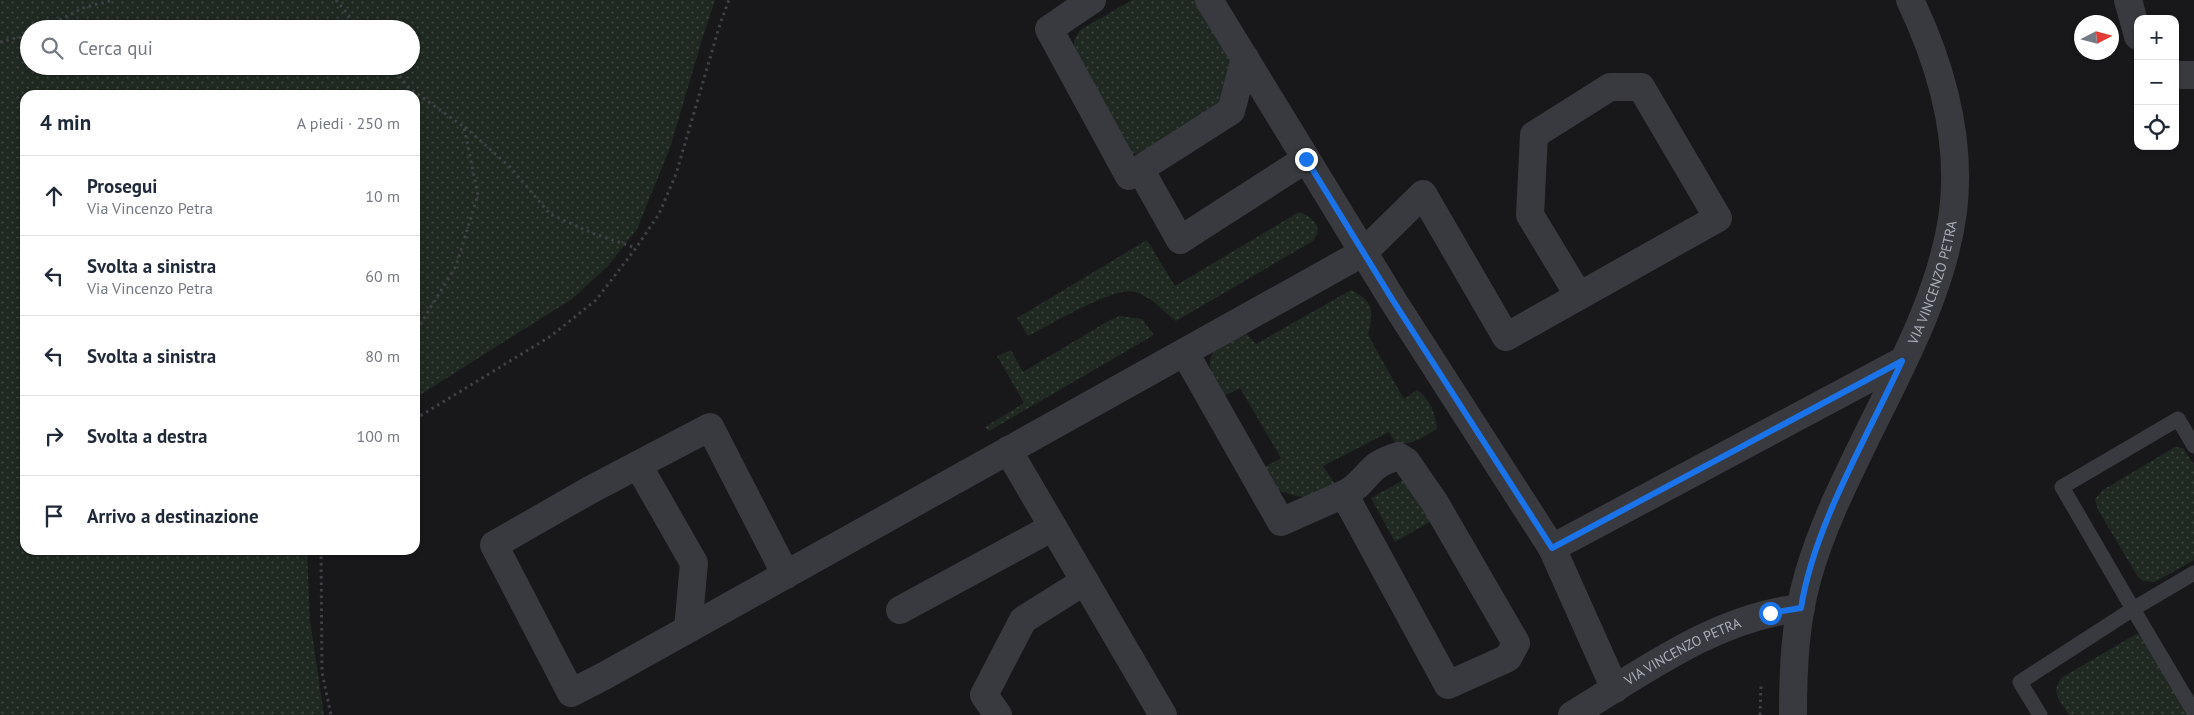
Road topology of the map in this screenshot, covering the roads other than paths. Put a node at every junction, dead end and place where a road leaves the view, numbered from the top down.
1 (1092, 0) edge
2 (1209, 0) edge
3 (1910, 0) edge
4 (2128, 0) edge
5 (2134, 22) edge
6 (1245, 58) junction
7 (2179, 75) edge
8 (2194, 75) edge
9 (1306, 159) junction
10 (1140, 169) junction
11 (1364, 252) junction
12 (1579, 296) junction
13 (1185, 353) junction
14 (1902, 361) junction
15 (2194, 446) edge
16 (1008, 450) junction
17 (638, 465) junction
18 (1344, 494) junction
19 (1053, 527) junction
20 (1552, 548) junction
21 (2194, 573) edge
22 (786, 574) junction
23 (1085, 581) junction
24 (1801, 608) junction
25 (2133, 609) junction
26 (900, 610) dead end
27 (688, 629) junction
28 (1615, 689) junction
29 (2194, 712) edge
30 (998, 715) edge
31 (1163, 715) edge
32 (1572, 715) edge
33 (1793, 715) edge
34 (2040, 715) edge

1 - 10 street
2 - 6 street
3 - 14 street, VIA VINCENZO PETRA
4 - 5 street
6 - 9 street
6 - 10 street
7 - 8 street
9 - 10 street
9 - 11 street
11 - 12 street
11 - 13 street
11 - 20 street
12 - 12 street
13 - 16 street
13 - 18 street
14 - 20 street
14 - 24 street, VIA VINCENZO PETRA
15 - 25 lane
16 - 19 street
16 - 22 street
17 - 22 street
17 - 27 street
17 - 27 street
18 - 18 street
19 - 23 street
19 - 26 street
20 - 28 street
21 - 25 lane
22 - 27 street
23 - 30 street
23 - 31 street
24 - 28 street, VIA VINCENZO PETRA
24 - 33 street, VIA VINCENZO PETRA
25 - 29 lane
25 - 34 lane
28 - 32 street, VIA VINCENZO PETRA

